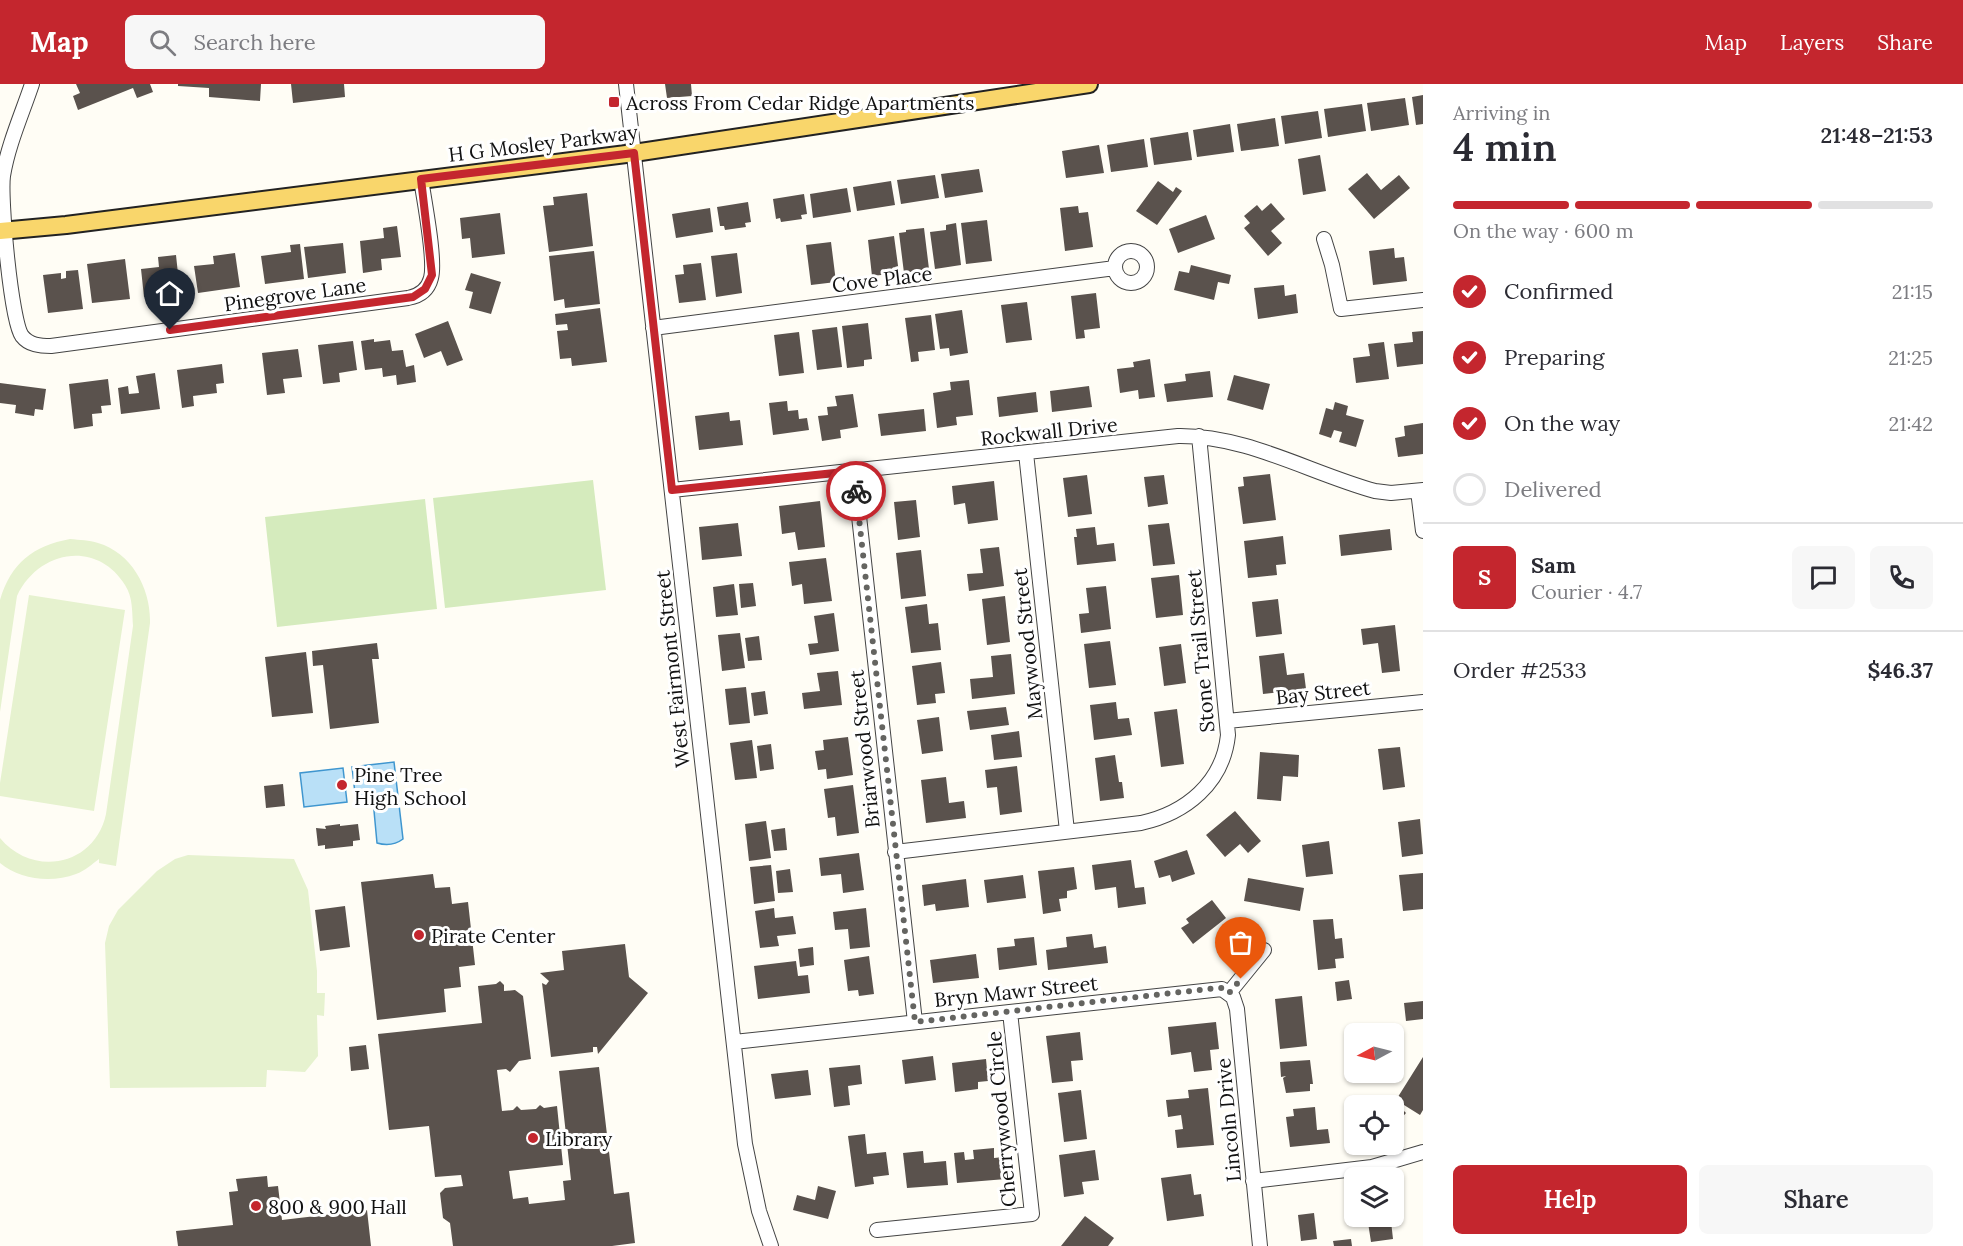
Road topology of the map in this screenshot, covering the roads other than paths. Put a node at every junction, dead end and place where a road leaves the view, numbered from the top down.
1 (32, 84) edge
2 (626, 84) edge
3 (1089, 84) edge
4 (634, 153) junction
5 (421, 179) junction
6 (2, 231) edge
7 (1324, 239) dead end
8 (1115, 268) dead end
9 (1423, 300) edge
10 (654, 328) junction
11 (1199, 436) junction
12 (1026, 453) junction
13 (854, 471) junction
14 (672, 490) junction
15 (1421, 491) edge
16 (1423, 531) edge
17 (1423, 702) edge
18 (1227, 721) junction
19 (1067, 831) junction
20 (895, 852) junction
21 (1264, 950) dead end
22 (1229, 993) junction
23 (1010, 1011) junction
24 (915, 1022) junction
25 (734, 1042) junction
26 (1423, 1152) edge
27 (1253, 1181) junction
28 (877, 1230) dead end
29 (771, 1246) edge
30 (1260, 1246) edge

1 - 6 street
2 - 4 street, West Fairmont Street
3 - 4 main road, H G Mosley Parkway
4 - 5 main road, H G Mosley Parkway
4 - 10 street, West Fairmont Street
5 - 6 main road, H G Mosley Parkway
5 - 6 street, Pinegrove Lane
7 - 9 street
8 - 10 street, Cove Place
10 - 14 street, West Fairmont Street
11 - 12 street, Rockwall Drive
11 - 15 street, Rockwall Drive
11 - 18 street, Stone Trail Street
12 - 13 street, Rockwall Drive
12 - 19 street, Maywood Street
13 - 14 street, Rockwall Drive
13 - 20 street, Briarwood Street
14 - 25 street, West Fairmont Street
15 - 16 street
17 - 18 street, Bay Street
18 - 19 street, Stone Trail Street
19 - 20 street, Stone Trail Street
20 - 24 street, Briarwood Street
21 - 22 street
22 - 23 street, Bryn Mawr Street
22 - 27 street, Lincoln Drive
23 - 24 street, Bryn Mawr Street
23 - 28 street, Cherrywood Circle
24 - 25 street, Bryn Mawr Street
25 - 29 street, West Fairmont Street
26 - 27 street
27 - 30 street, Lincoln Drive

